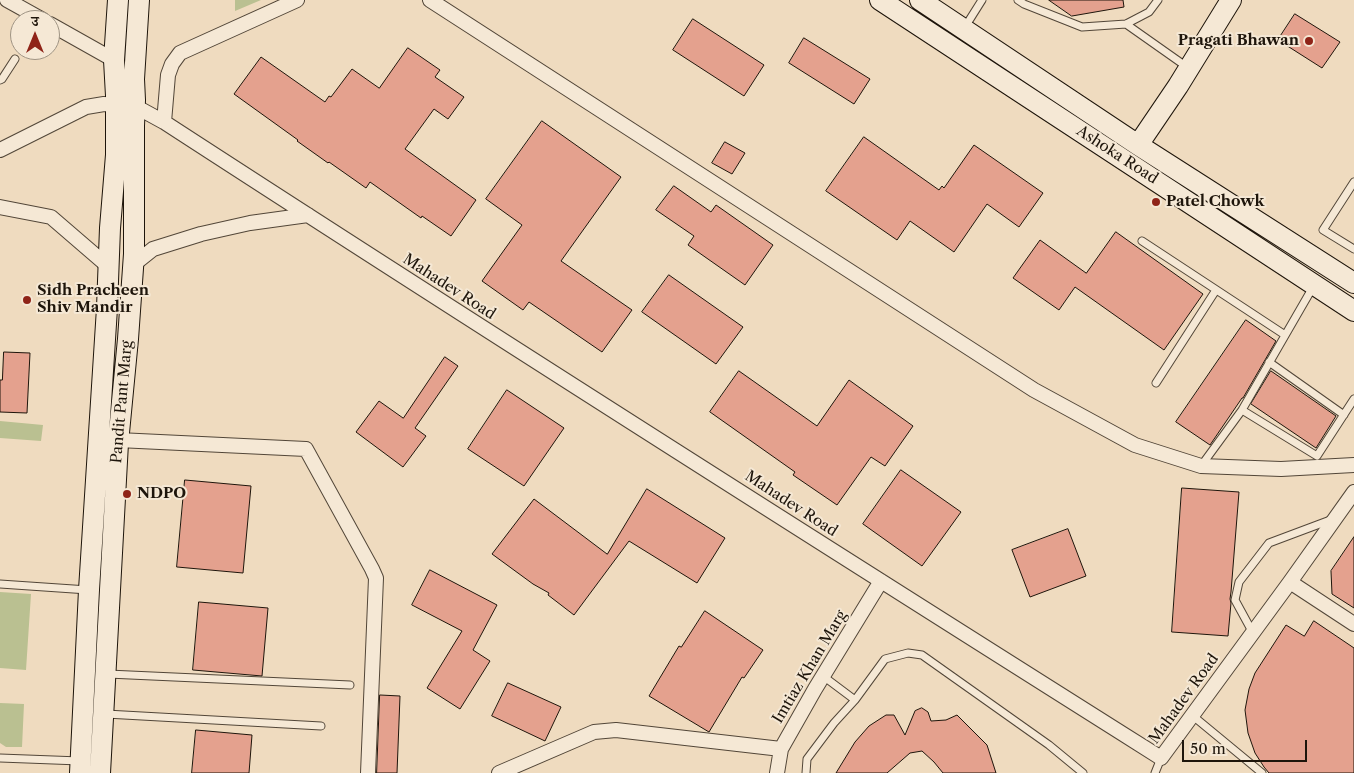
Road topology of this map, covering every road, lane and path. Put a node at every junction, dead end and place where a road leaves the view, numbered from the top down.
1 (7, 0) edge
2 (118, 0) edge
3 (139, 0) edge
4 (297, 0) edge
5 (430, 0) edge
6 (880, 0) edge
7 (920, 0) edge
8 (982, 0) edge
9 (1018, 0) edge
10 (1158, 0) edge
11 (1231, 0) edge
12 (936, 7) edge
13 (25, 10) edge
14 (1126, 24) junction
15 (964, 29) junction
16 (60, 30) edge
17 (13, 60) edge
18 (114, 60) junction
19 (1189, 69) junction
20 (0, 80) edge
21 (125, 106) junction
22 (164, 122) junction
23 (1138, 145) junction
24 (0, 150) edge
25 (1354, 182) edge
26 (0, 207) edge
27 (308, 215) junction
28 (1142, 242) dead end
29 (1354, 249) edge
30 (133, 265) junction
31 (108, 267) junction
32 (1354, 283) edge
33 (1314, 285) junction
34 (1216, 290) junction
35 (1354, 311) edge
36 (1285, 335) junction
37 (1269, 362) junction
38 (1156, 383) dead end
39 (1354, 398) edge
40 (1242, 410) junction
41 (1344, 415) junction
42 (118, 440) junction
43 (1354, 465) edge
44 (1201, 466) junction
45 (1354, 492) edge
46 (1336, 518) junction
47 (881, 581) junction
48 (1290, 582) junction
49 (0, 584) edge
50 (89, 590) junction
51 (1354, 624) edge
52 (1253, 633) junction
53 (105, 673) junction
54 (823, 676) junction
55 (350, 685) dead end
56 (855, 700) junction
57 (103, 714) junction
58 (1193, 716) junction
59 (321, 726) dead end
60 (780, 749) junction
61 (0, 758) edge
62 (1161, 758) junction
63 (80, 767) edge
64 (100, 773) edge
65 (368, 773) edge
66 (499, 773) edge
67 (777, 773) edge
68 (806, 773) edge
69 (1083, 773) edge
70 (1155, 773) edge
71 (1262, 773) edge

1 - 13 street
2 - 18 street, Pandit Pant Marg
3 - 21 street, Pandit Pant Marg
4 - 22 street
5 - 44 street
6 - 33 street, Ashoka Road
7 - 12 street, Ashoka Road
8 - 15 lane
9 - 14 lane
10 - 14 lane
11 - 19 street
12 - 15 street, Ashoka Road
14 - 19 lane
15 - 23 street, Ashoka Road
16 - 18 street
17 - 20 lane
18 - 21 street, Pandit Pant Marg
19 - 23 street
21 - 22 street, Mahadev Road
21 - 24 street
21 - 30 street, Pandit Pant Marg
21 - 31 street, Pandit Pant Marg
22 - 27 street, Mahadev Road
23 - 32 street, Ashoka Road
25 - 29 lane
26 - 31 street
27 - 30 street
27 - 47 street, Mahadev Road
28 - 34 lane
30 - 42 street, Pandit Pant Marg
31 - 50 street, Pandit Pant Marg
33 - 35 street, Ashoka Road
33 - 36 lane
34 - 36 lane
34 - 38 lane
36 - 37 lane
37 - 40 lane
37 - 41 lane
39 - 41 lane
40 - 41 lane
40 - 44 lane
42 - 53 street, Pandit Pant Marg
42 - 65 street
43 - 44 street
45 - 46 street, Mahadev Road
46 - 48 street, Mahadev Road
46 - 52 lane
47 - 54 street, Imtiaz Khan Marg
47 - 62 street, Mahadev Road
48 - 51 street
48 - 52 street, Mahadev Road
49 - 50 lane
50 - 63 street, Pandit Pant Marg
52 - 58 street, Mahadev Road
53 - 55 lane
53 - 57 street, Pandit Pant Marg
54 - 56 lane
54 - 60 street, Imtiaz Khan Marg
56 - 68 lane
56 - 69 lane
57 - 59 lane
57 - 64 street, Pandit Pant Marg
58 - 62 street, Mahadev Road
58 - 71 lane
60 - 66 street
60 - 67 street, Imtiaz Khan Marg
61 - 63 lane
62 - 70 lane

